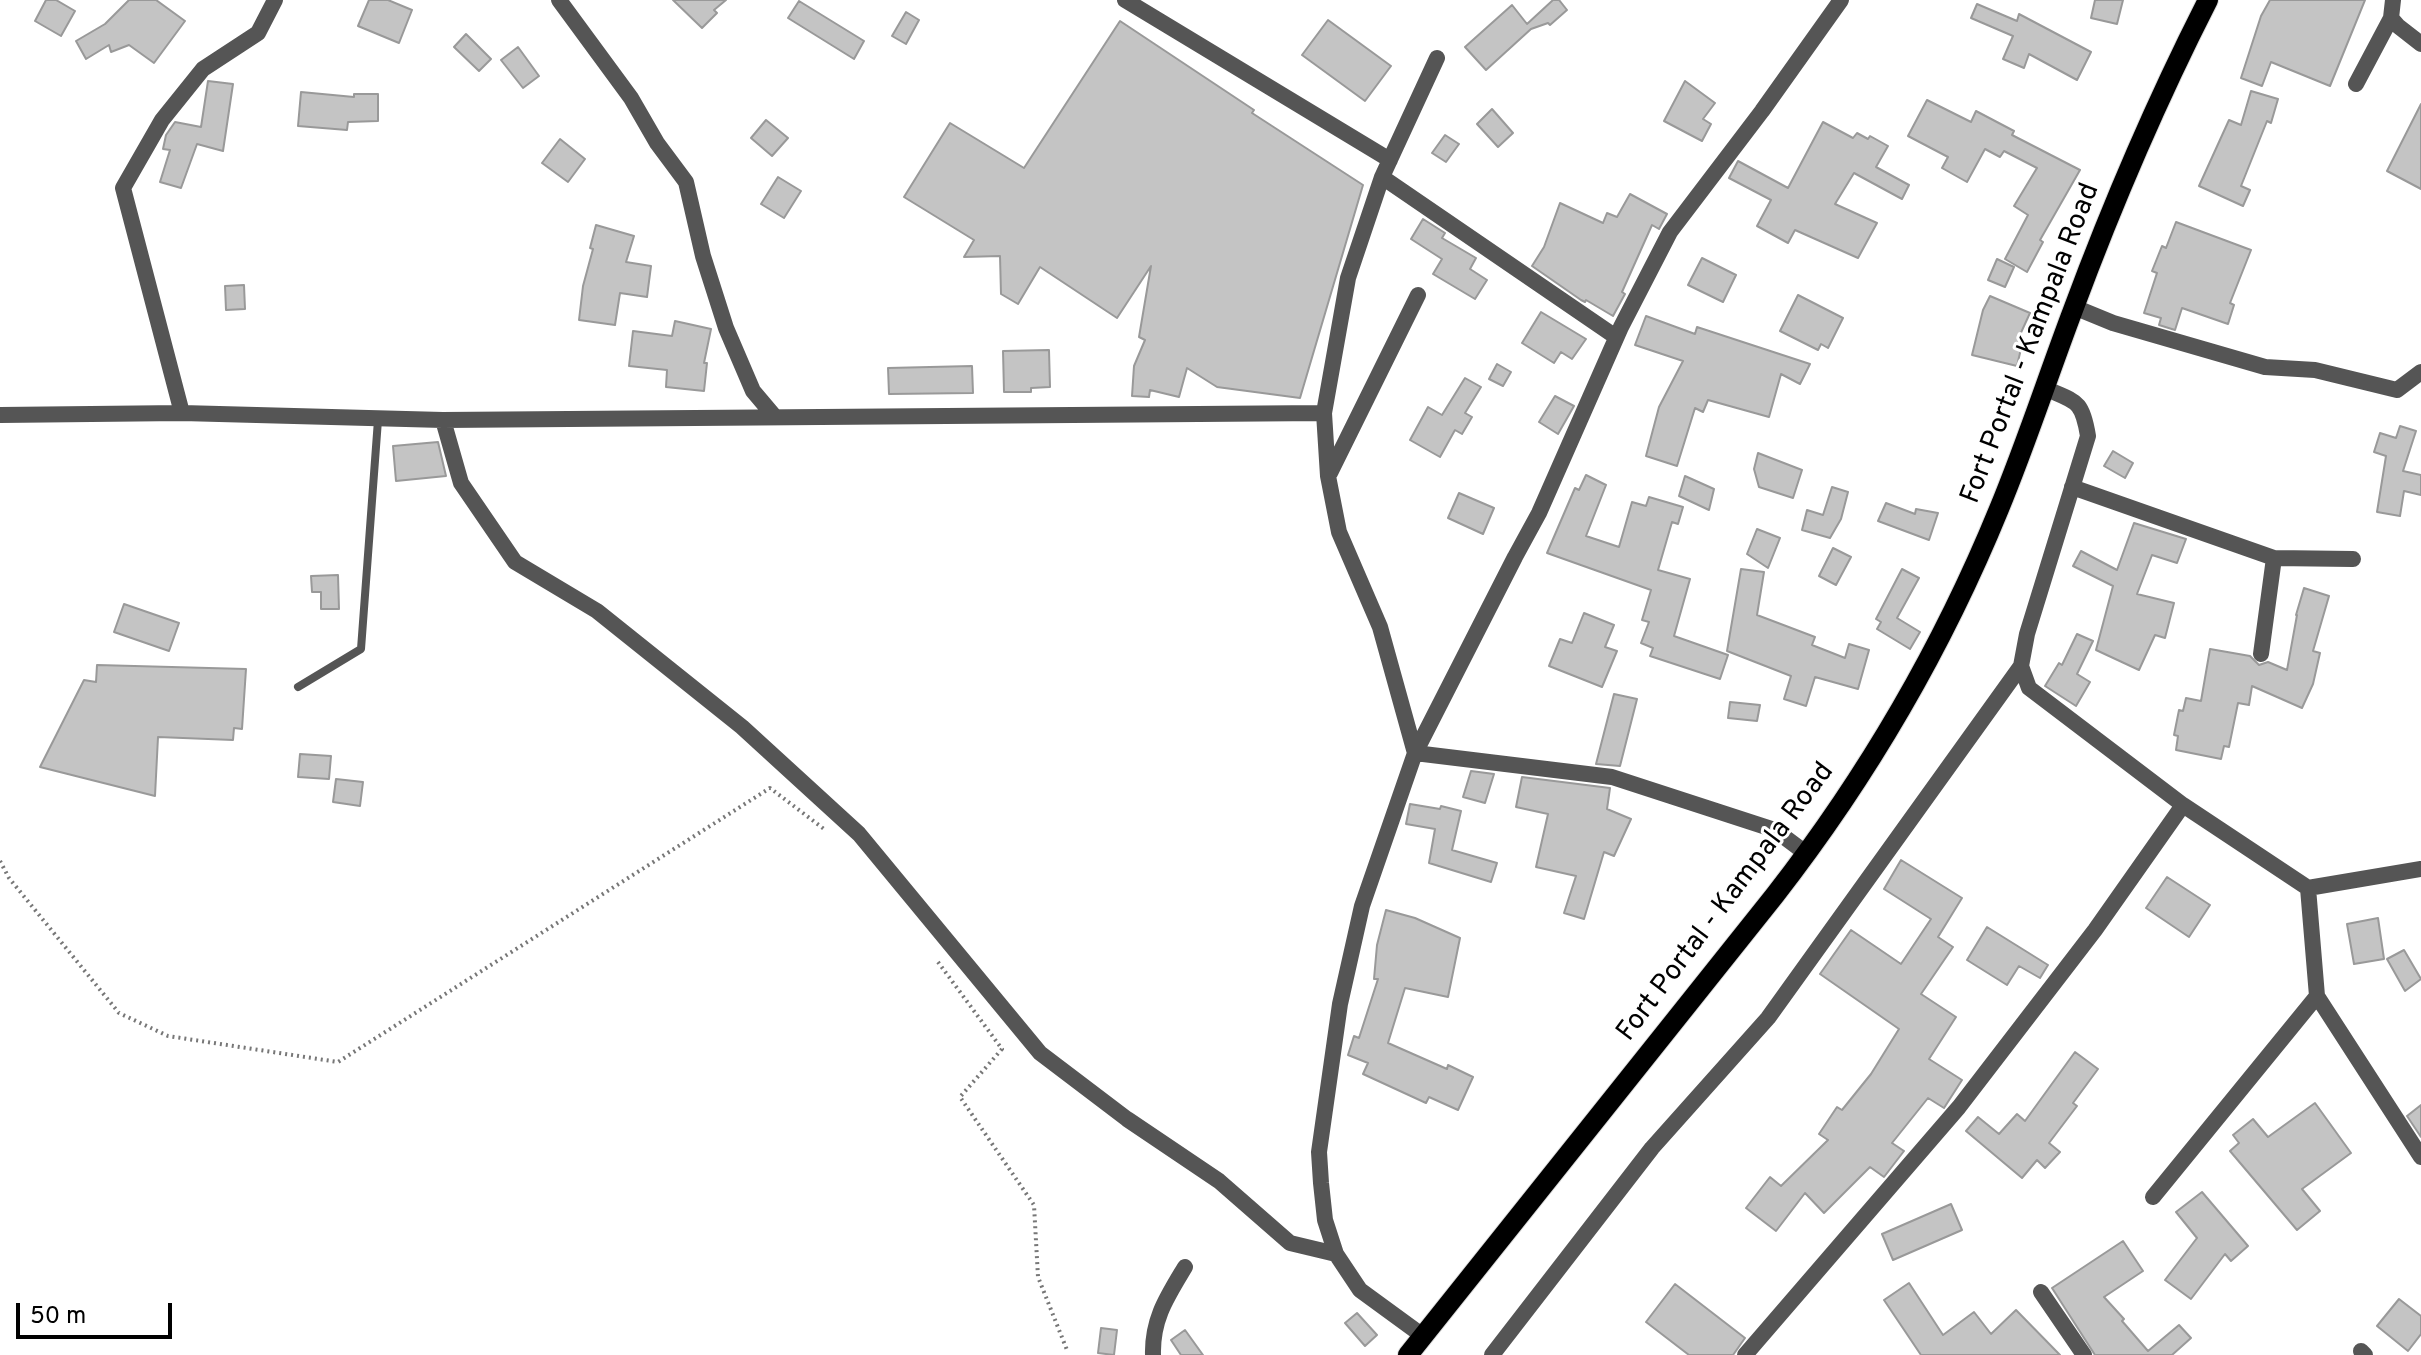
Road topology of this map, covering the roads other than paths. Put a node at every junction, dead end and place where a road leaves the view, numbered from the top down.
1 (275, 0) edge
2 (559, 0) edge
3 (1125, 0) edge
4 (1841, 0) edge
5 (2208, 0) edge
6 (2393, 0) edge
7 (2391, 18) junction
8 (2421, 44) edge
9 (1437, 58) dead end
10 (2356, 84) dead end
11 (1390, 160) junction
12 (1382, 177) junction
13 (1418, 295) dead end
14 (2074, 307) junction
15 (1616, 337) junction
16 (2421, 372) edge
17 (2044, 388) junction
18 (182, 413) junction
19 (1324, 413) junction
20 (0, 415) edge
21 (775, 417) junction
22 (378, 420) junction
23 (443, 420) junction
24 (1328, 476) junction
25 (2072, 487) junction
26 (2274, 558) junction
27 (2353, 559) dead end
28 (2261, 654) dead end
29 (2021, 666) junction
30 (298, 687) dead end
31 (1415, 753) junction
32 (2183, 805) junction
33 (1807, 854) junction
34 (2421, 869) edge
35 (2308, 888) junction
36 (2317, 996) junction
37 (2421, 1157) edge
38 (2153, 1197) dead end
39 (1336, 1254) junction
40 (1185, 1267) dead end
41 (2041, 1292) dead end
42 (1423, 1336) junction
43 (1153, 1355) edge
44 (1408, 1355) edge
45 (1492, 1355) edge
46 (1745, 1355) edge
47 (2084, 1355) edge

1 - 18 street
2 - 21 street
3 - 11 street
4 - 15 street
5 - 14 main road, Fort Portal - Kampala Road
6 - 7 street
7 - 8 street
7 - 10 street
9 - 11 street
11 - 12 street
12 - 15 street
12 - 19 street
13 - 24 street
14 - 16 street
14 - 17 main road, Fort Portal - Kampala Road
15 - 31 street
17 - 25 street
17 - 33 main road, Fort Portal - Kampala Road
18 - 20 street
18 - 22 street
19 - 21 street
19 - 24 street
21 - 23 street
22 - 23 street
22 - 30 lane
23 - 39 street
24 - 31 street
25 - 26 street
25 - 29 street
26 - 27 street
26 - 28 street
29 - 32 street
29 - 45 street
31 - 33 street
31 - 39 street
32 - 35 street
32 - 46 street
33 - 42 main road, Fort Portal - Kampala Road
34 - 35 street
35 - 36 street
36 - 37 street
36 - 38 street
39 - 42 street
40 - 43 street
41 - 47 street
42 - 44 main road, Fort Portal - Kampala Road

